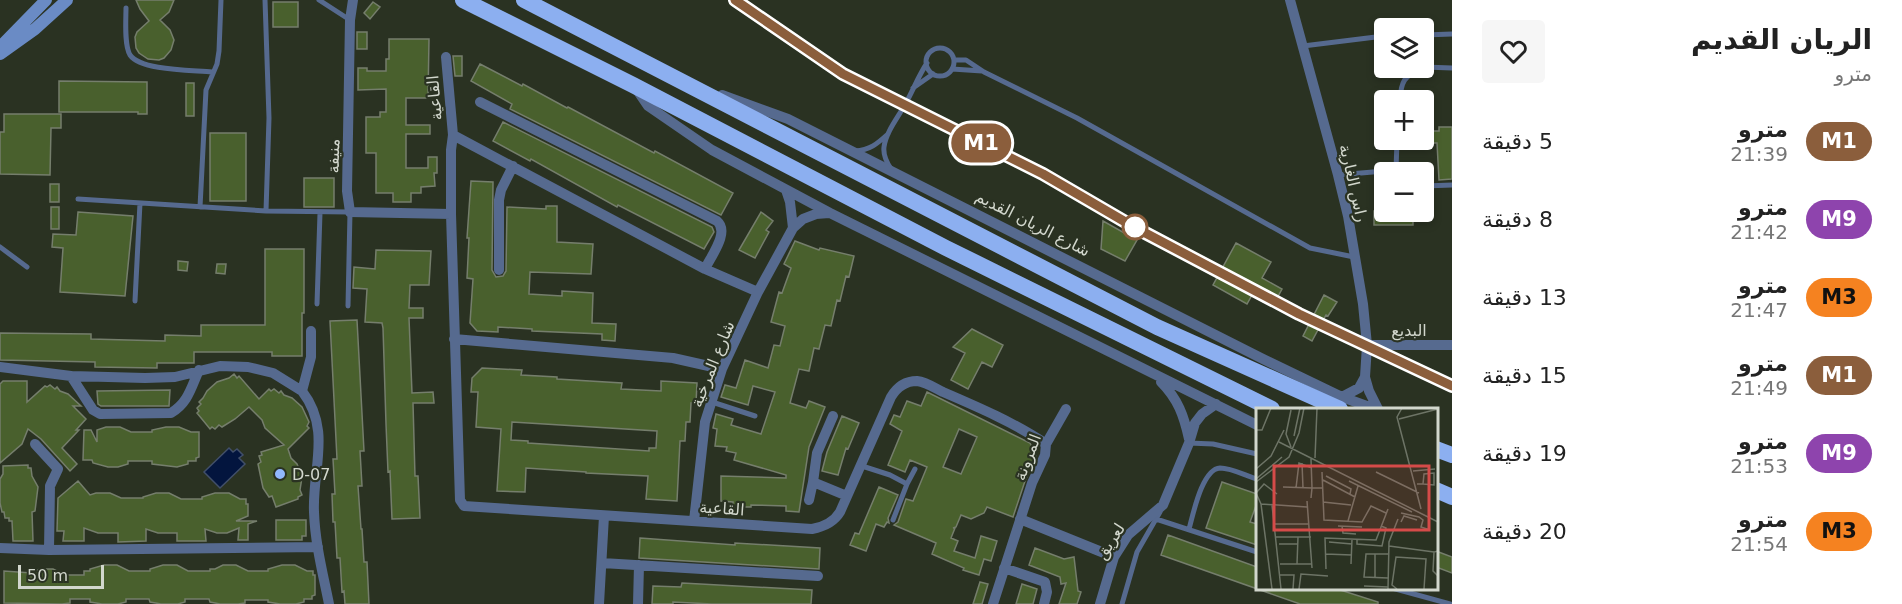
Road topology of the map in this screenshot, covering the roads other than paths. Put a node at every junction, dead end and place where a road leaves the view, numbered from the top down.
1 (46, 0) edge
2 (67, 0) edge
3 (221, 0) edge
4 (265, 0) edge
5 (318, 0) edge
6 (353, 0) edge
7 (463, 0) edge
8 (524, 0) edge
9 (1290, 0) edge
10 (126, 8) dead end
11 (350, 20) junction
12 (1452, 34) edge
13 (1434, 35) edge
14 (1374, 37) edge
15 (1303, 46) junction
16 (0, 47) edge
17 (0, 54) edge
18 (446, 57) dead end
19 (954, 60) junction
20 (927, 63) junction
21 (1434, 67) edge
22 (1452, 68) edge
23 (952, 69) junction
24 (212, 72) junction
25 (984, 72) junction
26 (933, 74) junction
27 (672, 77) junction
28 (633, 85) junction
29 (913, 88) junction
30 (480, 102) dead end
31 (889, 133) junction
32 (453, 135) junction
33 (853, 151) junction
34 (513, 166) junction
35 (892, 171) junction
36 (1374, 173) edge
37 (1338, 175) junction
38 (1452, 185) edge
39 (1434, 186) edge
40 (786, 190) junction
41 (78, 199) dead end
42 (140, 203) junction
43 (200, 207) junction
44 (266, 211) junction
45 (350, 212) junction
46 (320, 213) junction
47 (830, 213) junction
48 (451, 214) junction
49 (793, 228) junction
50 (0, 247) edge
51 (1354, 257) junction
52 (27, 267) dead end
53 (705, 269) junction
54 (499, 270) dead end
55 (758, 292) junction
56 (135, 301) dead end
57 (317, 304) dead end
58 (348, 306) dead end
59 (311, 332) dead end
60 (454, 339) junction
61 (1367, 345) junction
62 (1452, 345) edge
63 (0, 368) edge
64 (723, 369) junction
65 (199, 370) junction
66 (71, 376) junction
67 (1156, 376) junction
68 (1365, 377) junction
69 (302, 391) junction
70 (710, 402) junction
71 (1341, 403) edge
72 (1216, 404) junction
73 (1270, 408) edge
74 (1370, 408) edge
75 (1376, 408) edge
76 (1066, 409) dead end
77 (755, 416) dead end
78 (832, 416) dead end
79 (1256, 424) edge
80 (1189, 443) junction
81 (35, 444) dead end
82 (1046, 444) junction
83 (1256, 454) edge
84 (862, 466) junction
85 (915, 470) dead end
86 (1256, 479) edge
87 (1437, 480) edge
88 (813, 482) junction
89 (907, 484) junction
90 (1452, 486) edge
91 (1437, 490) edge
92 (847, 496) junction
93 (1452, 497) edge
94 (809, 500) dead end
95 (1163, 504) junction
96 (604, 516) junction
97 (1020, 519) junction
98 (1156, 519) junction
99 (893, 520) dead end
100 (694, 521) junction
101 (1189, 529) junction
102 (318, 547) junction
103 (0, 548) edge
104 (49, 550) junction
105 (1256, 552) edge
106 (1114, 557) junction
107 (602, 563) junction
108 (639, 565) junction
109 (1004, 568) junction
110 (818, 576) dead end
111 (1396, 589) edge
112 (329, 604) edge
113 (599, 604) edge
114 (638, 604) edge
115 (993, 604) edge
116 (1044, 604) edge
117 (1100, 604) edge
118 (1122, 604) edge
119 (1449, 604) edge

1 - 16 main road
2 - 17 main road
3 - 24 lane
4 - 44 lane
5 - 11 lane
6 - 11 street, منيفة
7 - 28 highway
8 - 27 highway, شارع الريان القديم
9 - 15 street, راس الغارية
10 - 24 lane
11 - 45 street, منيفة
12 - 13 lane
14 - 15 lane
15 - 37 street, راس الغارية
18 - 32 street, القاعية
19 - 20 lane
19 - 23 lane
19 - 25 lane
20 - 26 lane
20 - 29 lane
21 - 22 lane
23 - 25 lane
23 - 26 lane
24 - 43 lane
25 - 51 lane
26 - 29 lane
27 - 33 street, شارع الريان القديم
27 - 71 highway, شارع الريان القديم
28 - 40 street
28 - 73 highway
29 - 31 lane
30 - 53 street
31 - 33 lane
31 - 35 lane
32 - 34 street, القاعية
32 - 48 street, القاعية
33 - 35 street, شارع الريان القديم
34 - 53 street, القاعية
34 - 54 street
35 - 71 street, شارع الريان القديم
36 - 37 lane
37 - 51 street, راس الغارية
38 - 39 lane
40 - 47 street
40 - 49 street
41 - 42 lane
42 - 43 lane
42 - 56 lane
43 - 44 lane
44 - 46 lane
45 - 46 lane
45 - 48 street
45 - 58 lane
46 - 57 lane
47 - 49 street
47 - 67 street
48 - 60 street, القاعية
49 - 55 street, شارع المرخية
50 - 52 lane
51 - 61 street, راس الغارية
53 - 55 street, القاعية
55 - 64 street, شارع المرخية
59 - 69 street
60 - 64 street
60 - 96 street, القاعية
61 - 62 street, البديع
61 - 68 street, راس الغارية
63 - 66 street
64 - 70 street, شارع المرخية
65 - 66 street
65 - 66 street
65 - 69 street
67 - 72 street
67 - 80 street
68 - 71 street
68 - 75 street, راس الغارية
69 - 102 street
70 - 77 lane
70 - 100 street, شارع المرخية
71 - 74 street, شارع الريان القديم
72 - 79 street
72 - 80 street, لعريق
76 - 82 street, المرونة
78 - 88 street
80 - 83 lane
80 - 95 street, لعريق
81 - 104 street
82 - 84 street, القاعية
82 - 97 street, المرونة
84 - 89 lane
84 - 92 street, القاعية
85 - 89 lane
86 - 101 lane
87 - 90 highway
88 - 92 street
88 - 94 street
89 - 99 lane
91 - 93 highway
92 - 100 street, القاعية
95 - 98 lane, لعريق
95 - 106 street, لعريق
96 - 100 street, القاعية
96 - 107 street
97 - 106 street
97 - 109 street, المرونة
98 - 101 lane
98 - 118 lane, لعريق
101 - 105 lane
102 - 104 street
102 - 112 street
103 - 104 street
106 - 117 street, لعريق
107 - 108 street
107 - 113 street
108 - 110 street
108 - 114 street
109 - 115 street, المرونة
109 - 116 street
111 - 119 lane

